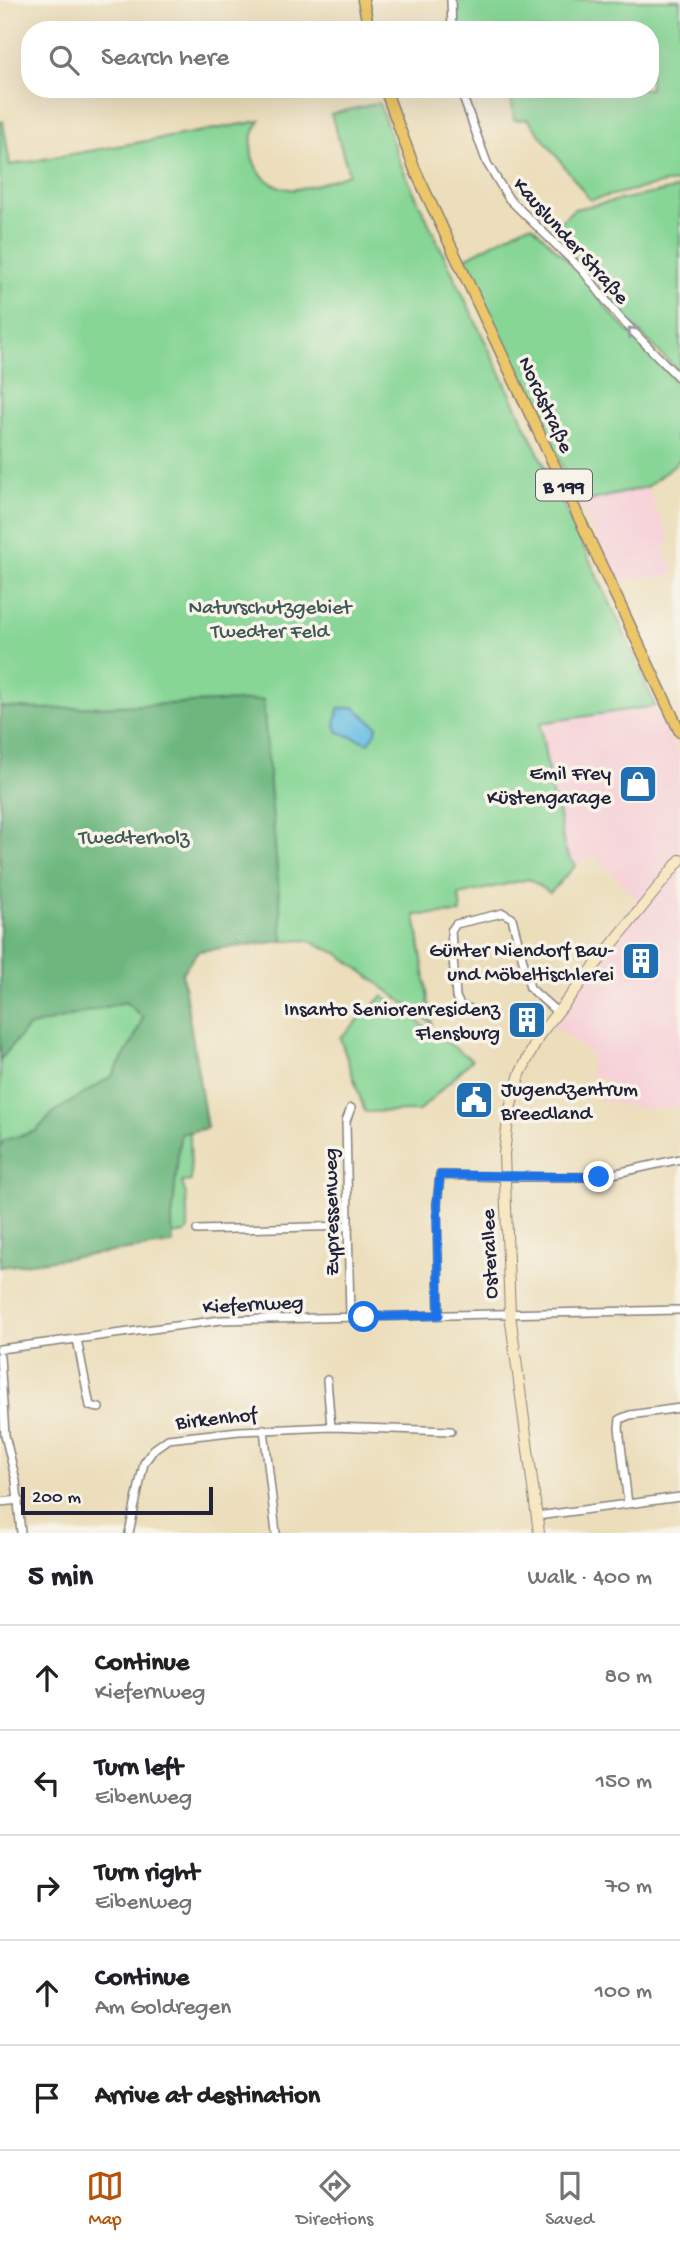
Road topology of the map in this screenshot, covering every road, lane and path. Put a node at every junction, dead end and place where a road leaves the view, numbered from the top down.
1 (363, 0) edge
2 (451, 0) edge
3 (367, 21) edge
4 (452, 21) edge
5 (388, 98) edge
6 (463, 98) edge
7 (680, 379) edge
8 (680, 732) edge
9 (680, 860) edge
10 (475, 1011) dead end
11 (557, 1012) junction
12 (351, 1108) dead end
13 (680, 1159) edge
14 (505, 1177) junction
15 (349, 1226) junction
16 (197, 1230) dead end
17 (680, 1310) edge
18 (510, 1314) junction
19 (439, 1315) junction
20 (350, 1317) junction
21 (76, 1339) junction
22 (0, 1349) edge
23 (0, 1356) edge
24 (327, 1380) dead end
25 (99, 1408) dead end
26 (680, 1408) edge
27 (331, 1426) junction
28 (264, 1429) junction
29 (451, 1431) dead end
30 (680, 1497) edge
31 (19, 1500) junction
32 (0, 1502) edge
33 (628, 1504) junction
34 (537, 1517) junction
35 (21, 1533) edge
36 (129, 1533) edge
37 (276, 1533) edge
38 (539, 1533) edge

1 - 3 main road
2 - 4 street
5 - 8 main road, Nordstraße / B 199
7 -> 6 street, Kauslunder Straße
9 - 11 street, Osterallee
10 - 11 street
11 - 14 street, Osterallee
12 - 15 street, Zypressenweg
13 - 14 street
14 - 18 street, Osterallee
14 - 19 street
15 - 16 street
15 - 20 street, Zypressenweg
17 - 18 street, Kiefernweg
18 - 19 street, Kiefernweg
18 - 34 street, Osterallee
19 - 20 street, Kiefernweg
20 - 21 street, Kiefernweg
21 - 22 street, Kiefernweg
21 - 25 street
23 - 31 street
24 - 27 street
26 - 33 street
27 - 28 street, Birkenhof
27 - 29 street, Birkenhof
28 - 36 street, Birkenhof
28 - 37 street
30 - 33 street
31 - 32 street
31 - 35 street
33 - 34 street
34 - 38 street, Osterallee

